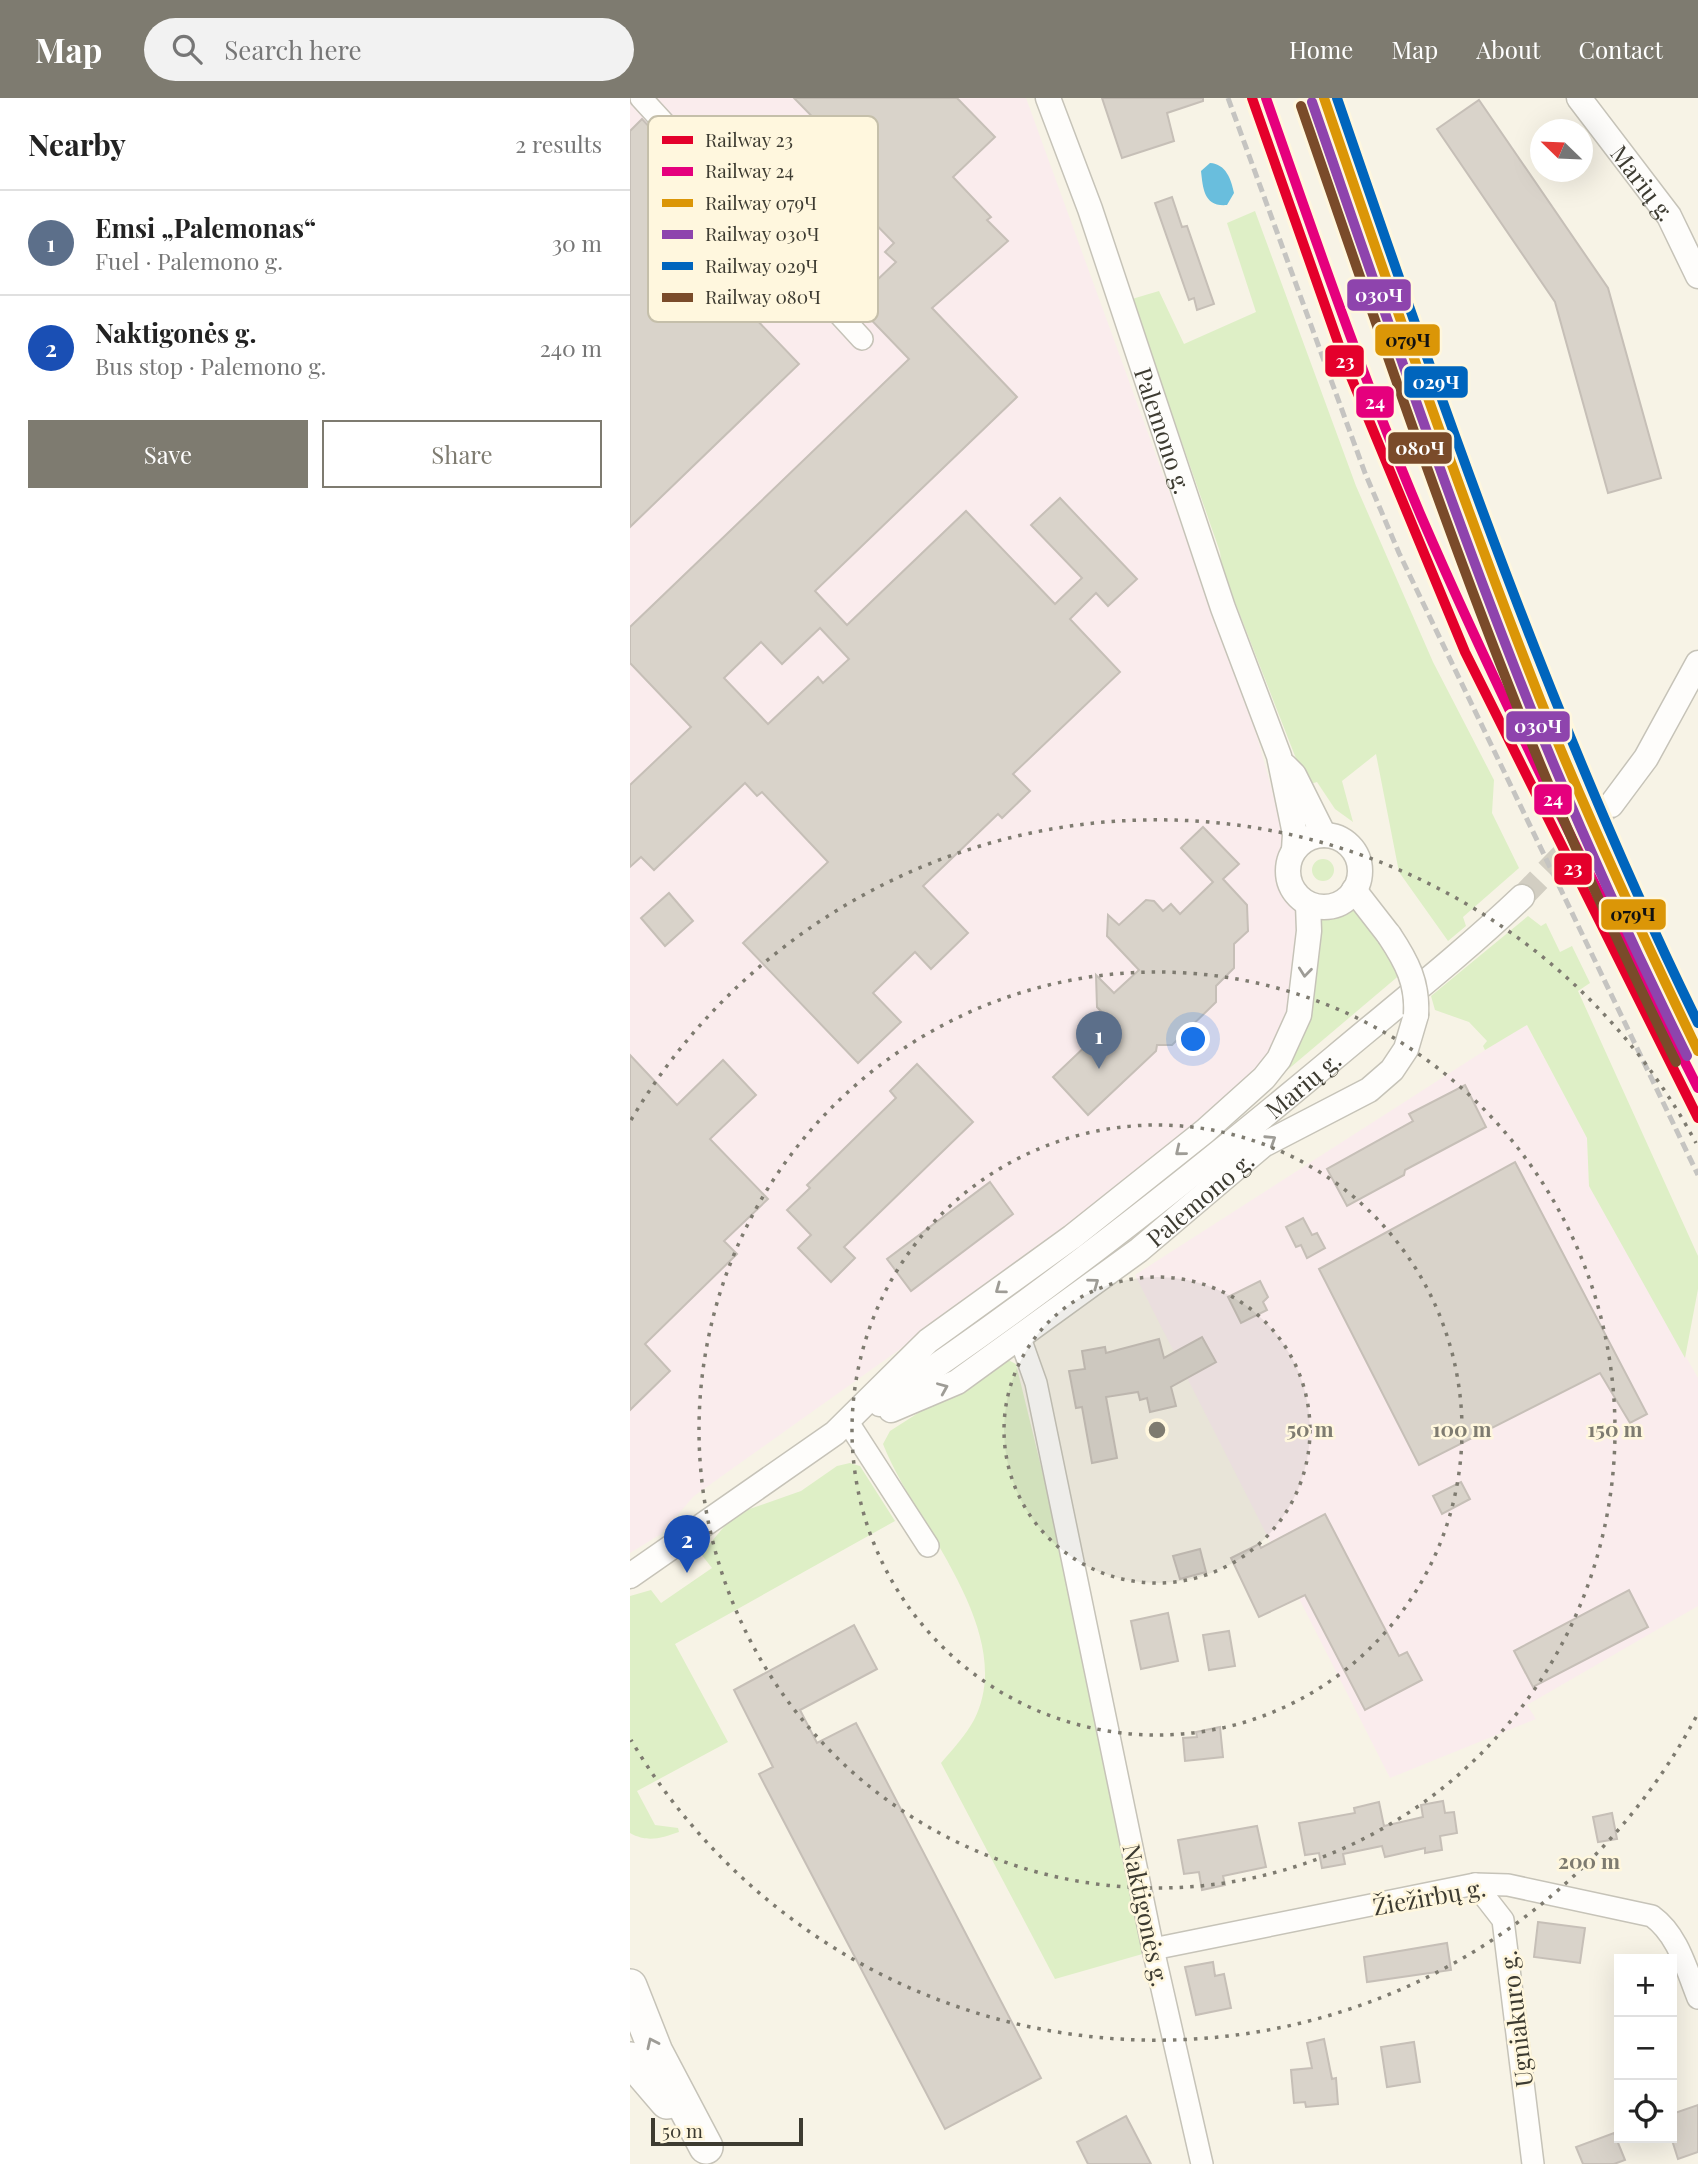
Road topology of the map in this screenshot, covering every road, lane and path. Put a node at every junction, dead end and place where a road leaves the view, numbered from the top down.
1 (641, 98) edge
2 (1048, 98) edge
3 (1578, 98) edge
4 (658, 116) edge
5 (1698, 276) edge
6 (846, 322) edge
7 (862, 339) dead end
8 (1698, 663) edge
9 (1280, 761) junction
10 (1611, 805) tunnel mouth
11 (1324, 835) junction
12 (1294, 850) junction
13 (1354, 890) junction
14 (1522, 897) tunnel mouth
15 (1308, 904) junction
16 (1020, 1338) junction
17 (843, 1430) junction
18 (928, 1546) dead end
19 (632, 1574) edge
20 (1475, 1884) junction
21 (1153, 1949) junction
22 (630, 1986) edge
23 (1698, 1998) edge
24 (630, 2059) edge
25 (713, 2156) edge
26 (1202, 2164) edge
27 (1533, 2164) edge

1 - 4 street
2 - 9 street, Palemono g.
3 - 5 street, Marių g.
6 - 7 street
8 - 10 street
9 - 11 street, Palemono g.
9 - 12 street, Palemono g.
11 - 12 street
11 - 13 street
12 - 15 street, Palemono g.
13 - 15 street
16 -> 13 street, Palemono g., bridge
14 - 17 street, Marių g.
15 -> 17 street, Palemono g.
17 -> 16 street, Palemono g.
16 - 21 street, Naktigonės g.
17 - 18 street
17 - 19 street, Palemono g.
20 - 21 street, Žiežirbų g.
20 - 23 street, Žiežirbų g.
20 - 27 street, Ugniakuro g.
21 - 26 street, Naktigonės g.
25 -> 22 highway
24 - 25 highway

